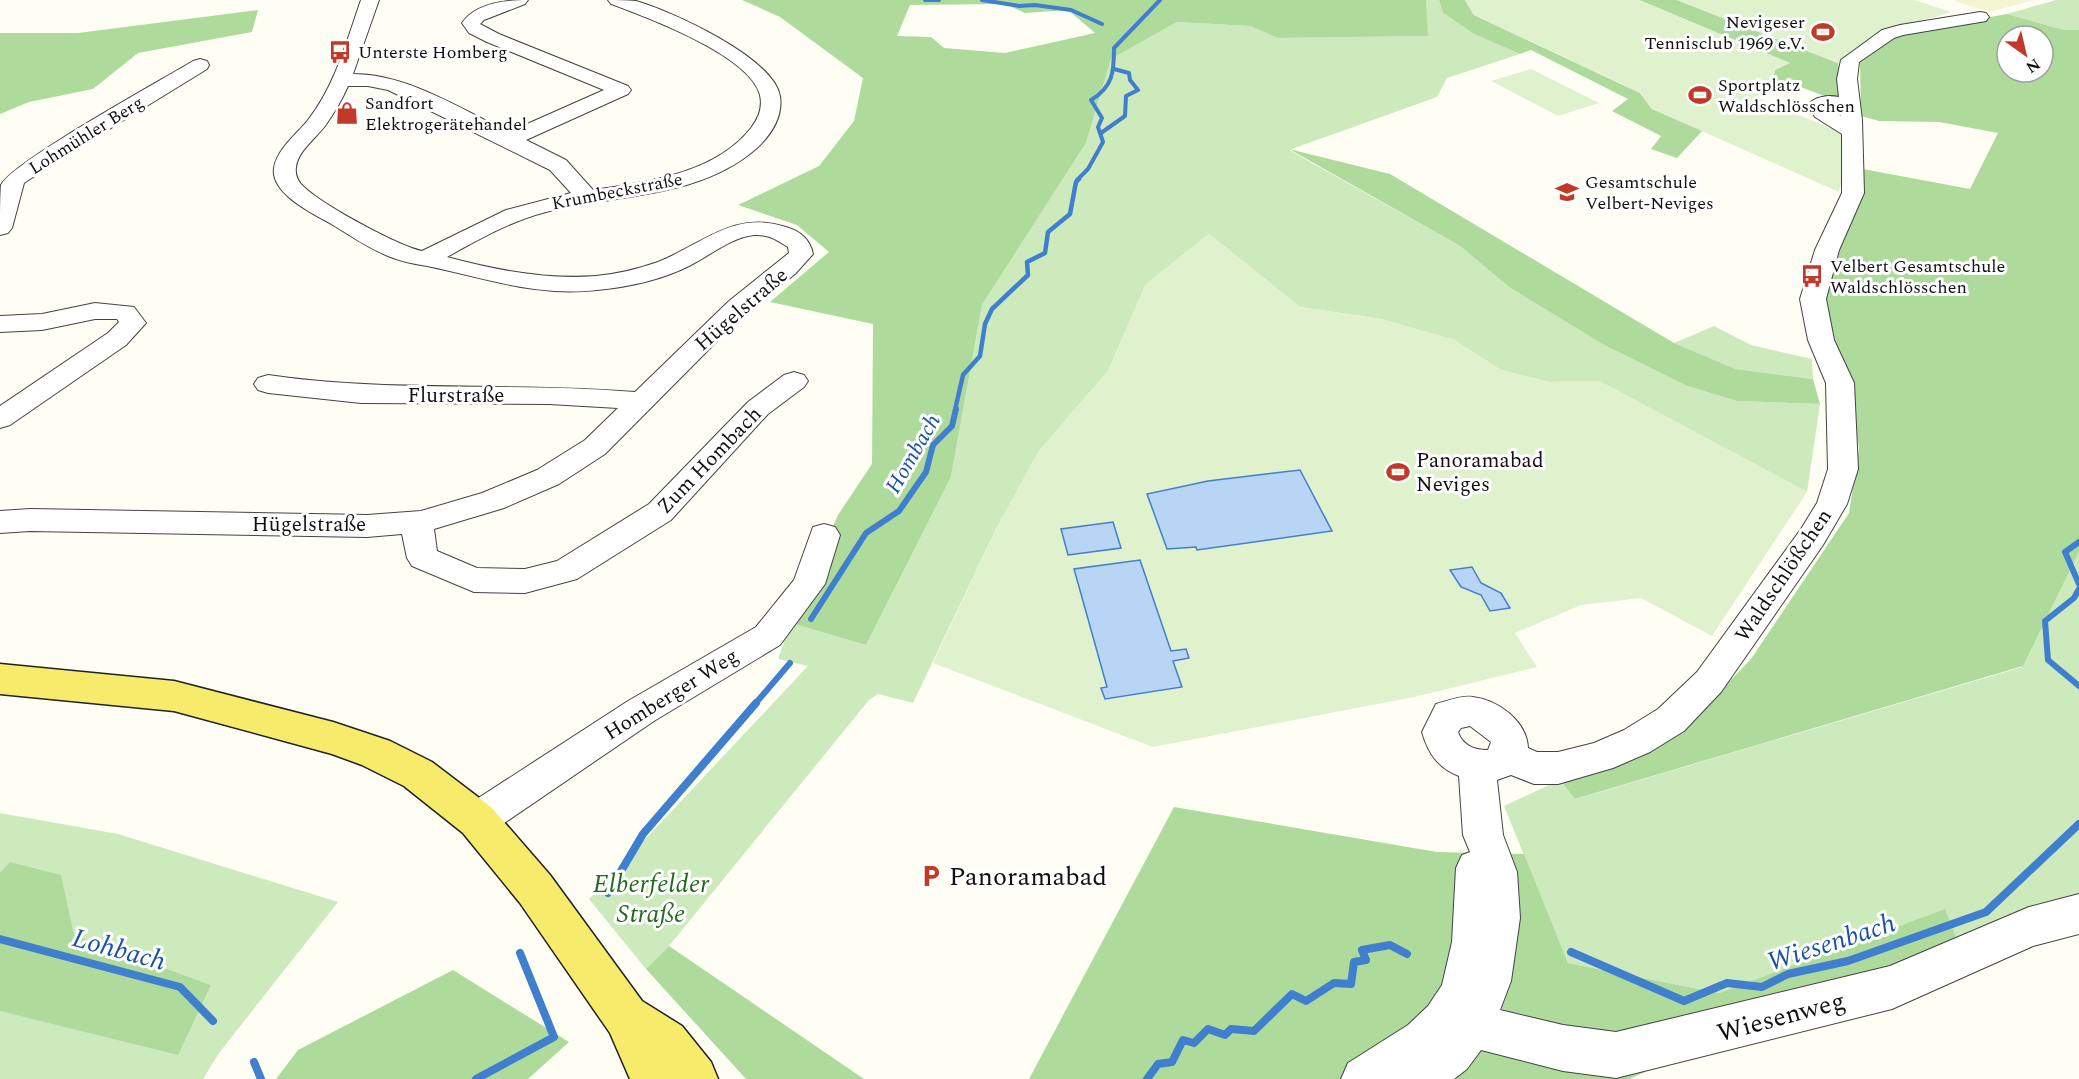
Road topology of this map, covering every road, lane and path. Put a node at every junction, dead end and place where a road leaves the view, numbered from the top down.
1 (370, 0) edge
2 (519, 0) edge
3 (616, 0) edge
4 (1980, 17) dead end
5 (200, 64) dead end
6 (341, 80) junction
7 (509, 140) junction
8 (588, 198) junction
9 (0, 228) edge
10 (425, 259) junction
11 (0, 324) edge
12 (794, 381) dead end
13 (268, 384) dead end
14 (643, 401) junction
15 (0, 419) edge
16 (0, 522) edge
17 (421, 522) junction
18 (824, 535) dead end
19 (0, 679) edge
20 (477, 820) junction
21 (2079, 914) edge
22 (626, 1017) junction
23 (1462, 1019) junction
24 (660, 1079) edge
25 (694, 1079) edge
26 (1364, 1079) edge
27 (1418, 1079) edge

1 - 6 street, Hügelstraße
2 - 7 street
3 - 8 street, Krumbeckstraße
4 - 23 street, Waldschlößchen
5 - 9 street, Lohmühler Berg
6 - 7 street
6 - 10 street, Hügelstraße
7 - 8 street
8 - 10 street, Krumbeckstraße
10 - 14 street, Hügelstraße
11 - 15 street
12 - 17 street, Zum Hombach
13 - 14 street, Flurstraße
14 - 17 street, Hügelstraße
16 - 17 street, Hügelstraße
18 - 20 street, Homberger Weg
19 - 20 main road
20 - 22 main road
21 - 23 street, Wiesenweg
22 - 24 main road
22 - 25 main road
23 - 26 street
23 - 27 street

